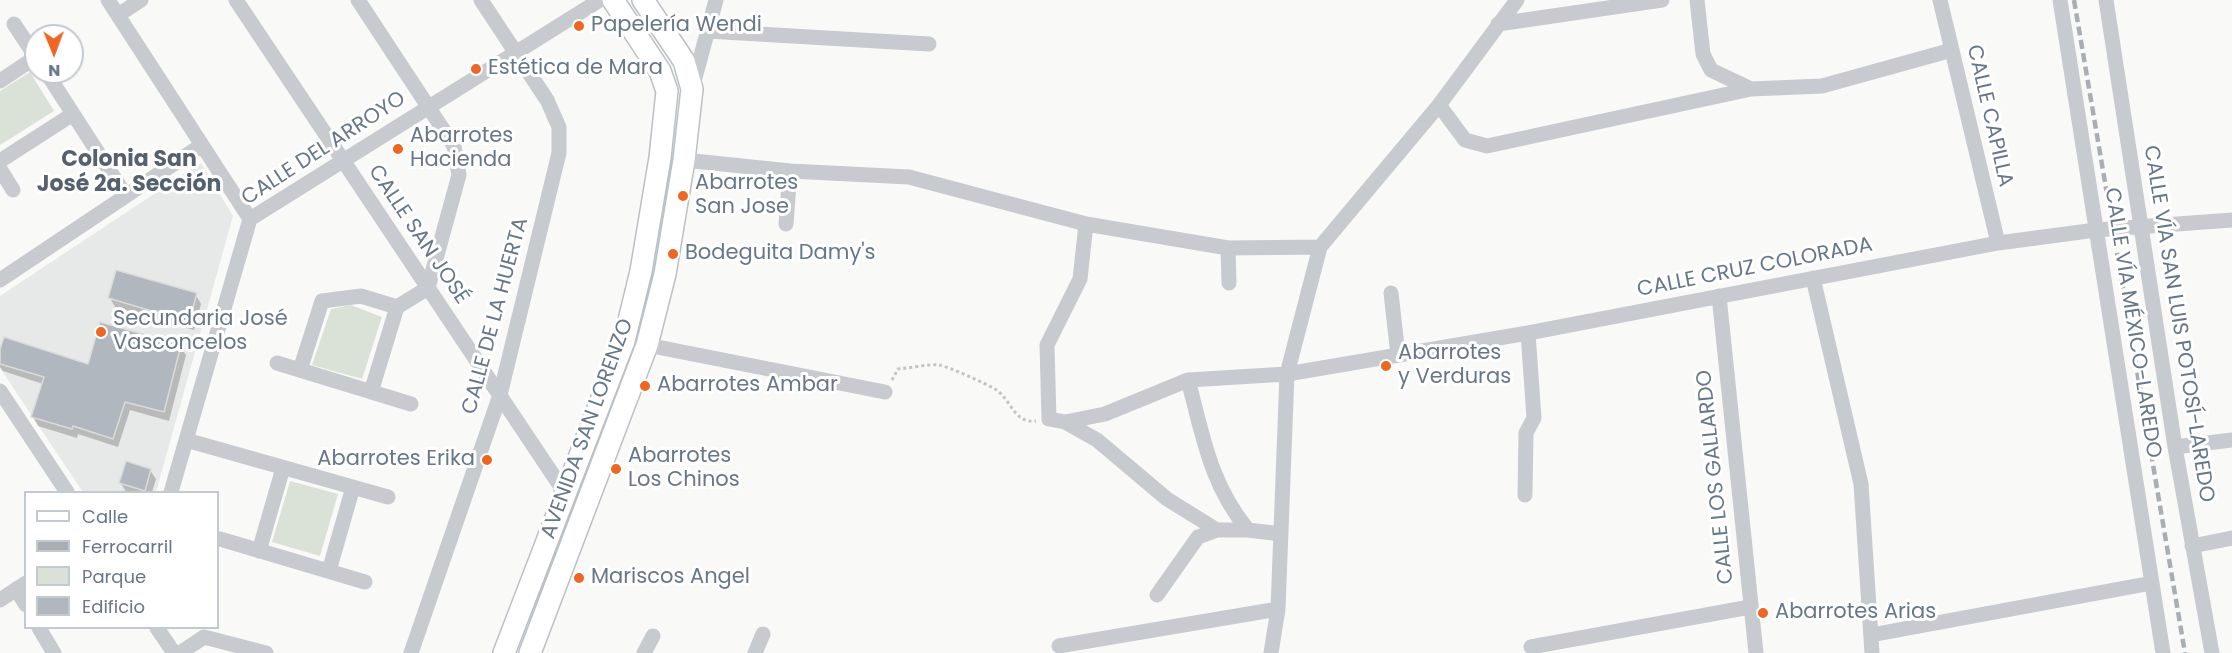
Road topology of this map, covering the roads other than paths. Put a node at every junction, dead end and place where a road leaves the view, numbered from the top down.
1 (108, 0) edge
2 (141, 0) edge
3 (236, 0) edge
4 (358, 0) edge
5 (481, 0) edge
6 (600, 0) edge
7 (613, 0) edge
8 (643, 0) edge
9 (716, 0) edge
10 (1517, 0) edge
11 (1662, 0) edge
12 (1697, 0) edge
13 (1940, 0) edge
14 (2060, 0) edge
15 (2106, 0) edge
16 (118, 15) junction
17 (14, 24) dead end
18 (1498, 24) junction
19 (707, 31) junction
20 (24, 39) edge
21 (929, 45) dead end
22 (1952, 50) junction
23 (516, 52) junction
24 (24, 65) edge
25 (0, 81) edge
26 (53, 84) edge
27 (692, 89) junction
28 (1750, 89) junction
29 (667, 91) junction
30 (1439, 105) junction
31 (429, 107) junction
32 (73, 114) junction
33 (202, 146) junction
34 (343, 160) junction
35 (684, 160) junction
36 (0, 161) edge
37 (0, 169) edge
38 (790, 171) junction
39 (13, 189) dead end
40 (126, 196) junction
41 (250, 219) junction
42 (2232, 220) edge
43 (786, 224) dead end
44 (1086, 224) junction
45 (2141, 227) junction
46 (2096, 230) junction
47 (1998, 243) junction
48 (1320, 247) junction
49 (1228, 248) junction
50 (1813, 278) junction
51 (0, 280) edge
52 (1229, 283) dead end
53 (428, 288) junction
54 (1391, 293) dead end
55 (1719, 296) junction
56 (397, 307) junction
57 (1528, 333) junction
58 (648, 345) junction
59 (1398, 355) junction
60 (277, 363) dead end
61 (300, 370) junction
62 (1287, 374) junction
63 (1188, 380) junction
64 (0, 391) edge
65 (371, 392) junction
66 (885, 392) road end
67 (500, 395) junction
68 (411, 404) dead end
69 (1065, 422) junction
70 (186, 440) junction
71 (2232, 441) edge
72 (2175, 447) junction
73 (283, 468) junction
74 (352, 487) junction
75 (66, 491) edge
76 (171, 491) edge
77 (565, 493) junction
78 (1525, 495) dead end
79 (388, 497) dead end
80 (1217, 530) junction
81 (1248, 530) junction
82 (1281, 534) junction
83 (2232, 538) edge
84 (220, 539) dead end
85 (2193, 546) junction
86 (259, 550) junction
87 (329, 571) junction
88 (364, 582) dead end
89 (2152, 583) junction
90 (21, 586) edge
91 (1157, 594) dead end
92 (0, 600) edge
93 (1750, 607) junction
94 (1278, 609) junction
95 (40, 629) edge
96 (158, 629) edge
97 (763, 634) dead end
98 (1871, 635) junction
99 (652, 636) dead end
100 (1059, 646) dead end
101 (1532, 647) dead end
102 (54, 653) edge
103 (174, 653) edge
104 (180, 653) edge
105 (266, 653) edge
106 (411, 653) edge
107 (504, 653) edge
108 (530, 653) edge
109 (644, 653) edge
110 (755, 653) edge
111 (1271, 653) edge
112 (1756, 653) edge
113 (1872, 653) edge
114 (2163, 653) edge
115 (2212, 653) edge

1 - 16 street
2 - 16 street
3 - 34 street, CALLE SAN JOSÉ
4 - 31 street
5 - 23 street, CALLE DE LA HUERTA
6 - 23 street, CALLE DEL ARROYO
7 - 29 street, AVENIDA SAN LORENZO
8 - 27 street, AVENIDA SAN LORENZO
9 - 19 street
10 - 18 street
11 - 18 street
12 - 28 street
13 - 22 street, CALLE CAPILLA
14 - 46 street, CALLE VÍA MÉXICO-LAREDO
15 - 45 street, CALLE VÍA SAN LUIS POTOSÍ-LAREDO
16 - 33 street
17 - 20 street
18 - 30 street
19 - 21 street
19 - 27 street
22 - 28 street
22 - 47 street, CALLE CAPILLA
23 - 31 street, CALLE DEL ARROYO
23 - 67 street, CALLE DE LA HUERTA
24 - 25 street
26 - 32 street
27 - 29 street
27 - 35 street, AVENIDA SAN LORENZO
28 - 30 street
29 - 77 street, AVENIDA SAN LORENZO
30 - 48 street
31 - 34 street, CALLE DEL ARROYO
31 - 53 street
32 - 36 street
32 - 40 street
33 - 40 street
33 - 41 street
34 - 41 street, CALLE DEL ARROYO
34 - 53 street, CALLE SAN JOSÉ
35 - 38 street
35 - 58 street, AVENIDA SAN LORENZO
37 - 39 street
38 - 43 street
38 - 44 street
40 - 51 street
41 - 70 street, CALLE DEL ARROYO
42 - 45 street, CALLE CRUZ COLORADA
44 - 49 street
44 - 69 street
45 - 46 street, CALLE CRUZ COLORADA
45 - 72 street, CALLE VÍA SAN LUIS POTOSÍ-LAREDO
46 - 47 street, CALLE CRUZ COLORADA
46 - 89 street, CALLE VÍA MÉXICO-LAREDO
47 - 50 street, CALLE CRUZ COLORADA
48 - 49 street
48 - 62 street
49 - 52 street
50 - 55 street, CALLE CRUZ COLORADA
50 - 98 street
53 - 56 street
53 - 67 street, CALLE SAN JOSÉ
54 - 59 street
55 - 57 street, CALLE CRUZ COLORADA
55 - 93 street, CALLE LOS GALLARDO
56 - 61 street
56 - 65 street
57 - 59 street, CALLE CRUZ COLORADA
57 - 78 street
58 - 66 street
58 - 108 street, AVENIDA SAN LORENZO
59 - 62 street, CALLE CRUZ COLORADA
60 - 61 street
61 - 65 street
62 - 63 street, CALLE CRUZ COLORADA
62 - 82 street
63 - 69 street, CALLE CRUZ COLORADA
63 - 81 street
64 - 75 street
65 - 68 street
67 - 77 street, CALLE SAN JOSÉ
67 - 106 street, CALLE DE LA HUERTA
69 - 80 street
70 - 73 street
70 - 76 street, CALLE DEL ARROYO
71 - 72 street
72 - 85 street, CALLE VÍA SAN LUIS POTOSÍ-LAREDO
73 - 74 street
73 - 86 street
74 - 79 street
74 - 87 street
77 - 107 street, AVENIDA SAN LORENZO
80 - 81 street
80 - 91 street
81 - 82 street
82 - 94 street
83 - 85 street
84 - 86 street
85 - 115 street, CALLE VÍA SAN LUIS POTOSÍ-LAREDO
86 - 87 street
87 - 88 street
89 - 98 street
89 - 114 street, CALLE VÍA MÉXICO-LAREDO
90 - 92 street
93 - 101 street
93 - 112 street, CALLE LOS GALLARDO
94 - 100 street
94 - 111 street
95 - 102 street
96 - 103 street
97 - 110 street
98 - 113 street
99 - 109 street
104 - 105 street

